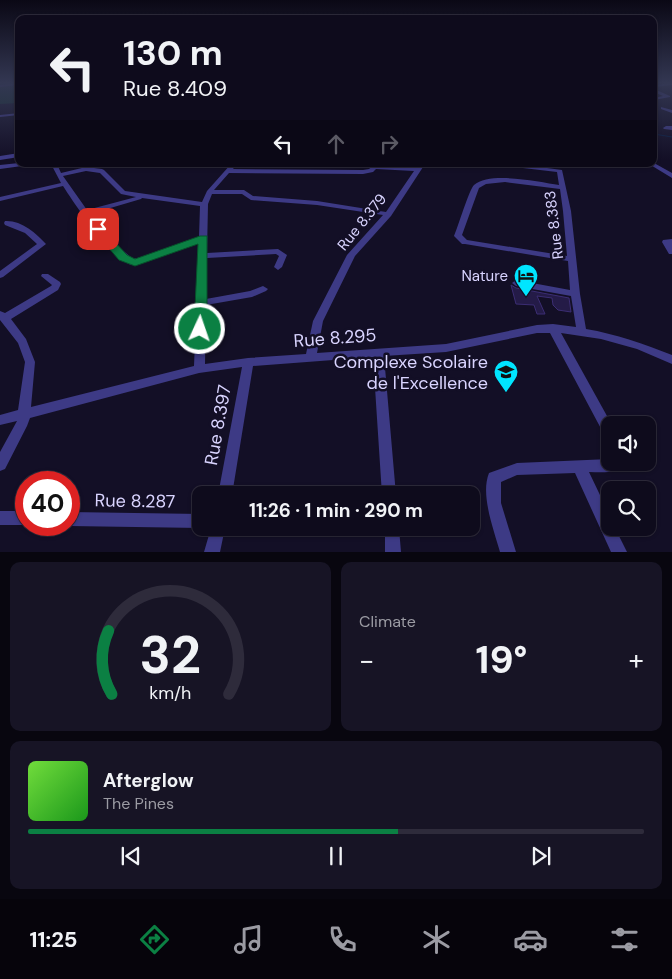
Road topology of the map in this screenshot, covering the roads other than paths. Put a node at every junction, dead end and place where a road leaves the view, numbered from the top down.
1 (663, 108) dead end
2 (672, 112) edge
3 (15, 114) edge
4 (0, 116) edge
5 (15, 120) edge
6 (0, 121) edge
7 (15, 156) edge
8 (0, 158) edge
9 (15, 165) edge
10 (672, 166) edge
11 (55, 167) edge
12 (231, 167) edge
13 (373, 167) edge
14 (419, 167) edge
15 (560, 167) edge
16 (659, 167) joint
17 (0, 168) edge
18 (59, 175) junction
19 (672, 176) edge
20 (64, 184) junction
21 (564, 188) junction
22 (209, 192) junction
23 (141, 197) junction
24 (0, 199) edge
25 (204, 204) junction
26 (86, 213) junction
27 (388, 214) junction
28 (8, 223) dead end
29 (203, 238) junction
30 (669, 242) edge
31 (672, 252) edge
32 (203, 256) junction
33 (572, 259) junction
34 (278, 266) dead end
35 (0, 275) edge
36 (45, 276) dead end
37 (516, 283) dead end
38 (264, 289) dead end
39 (575, 294) junction
40 (202, 303) junction
41 (3, 316) edge
42 (553, 328) junction
43 (582, 332) junction
44 (378, 353) junction
45 (311, 357) junction
46 (672, 360) edge
47 (248, 362) junction
48 (199, 369) junction
49 (23, 415) junction
50 (601, 417) edge
51 (0, 420) edge
52 (0, 465) edge
53 (601, 465) edge
54 (579, 466) junction
55 (227, 486) edge
56 (388, 486) edge
57 (0, 518) edge
58 (15, 518) edge
59 (80, 519) edge
60 (192, 522) edge
61 (216, 536) edge
62 (393, 536) edge
63 (212, 552) edge
64 (394, 552) edge
65 (508, 552) edge
66 (619, 552) edge

1 - 2 street
3 - 4 street
5 - 6 street
7 - 8 street
9 - 17 street
10 - 16 street
11 - 18 street
12 - 13 street
12 - 22 street
14 - 27 street, Rue 8.379
15 - 21 street, Rue 8.383
16 - 19 street
18 - 20 street
18 - 23 street
20 - 24 street
20 - 26 street
21 - 33 street, Rue 8.383
21 - 33 street
22 - 25 street
22 - 27 street
23 - 25 street
23 - 26 street
25 - 29 street
26 - 29 street
27 - 45 street, Rue 8.379
28 - 35 street
29 - 32 street
30 - 31 street
32 - 34 street
32 - 40 street
33 - 39 street, Rue 8.383
36 - 41 street
37 - 39 street
38 - 40 street
39 - 43 street, Rue 8.383
40 - 48 street
41 - 49 street
42 - 43 street, Rue 8.295
42 - 44 street, Rue 8.295
42 - 50 street
43 - 46 street, Rue 8.295
44 - 45 street, Rue 8.295
44 - 56 street
45 - 47 street, Rue 8.295
47 - 48 street, Rue 8.295
47 - 55 street, Rue 8.397
48 - 49 street, Rue 8.295
49 - 51 street, Rue 8.295
49 - 52 street
53 - 54 street
54 - 65 street
54 - 66 street
57 - 58 street
59 - 60 street, Rue 8.287
61 - 63 street
62 - 64 street

